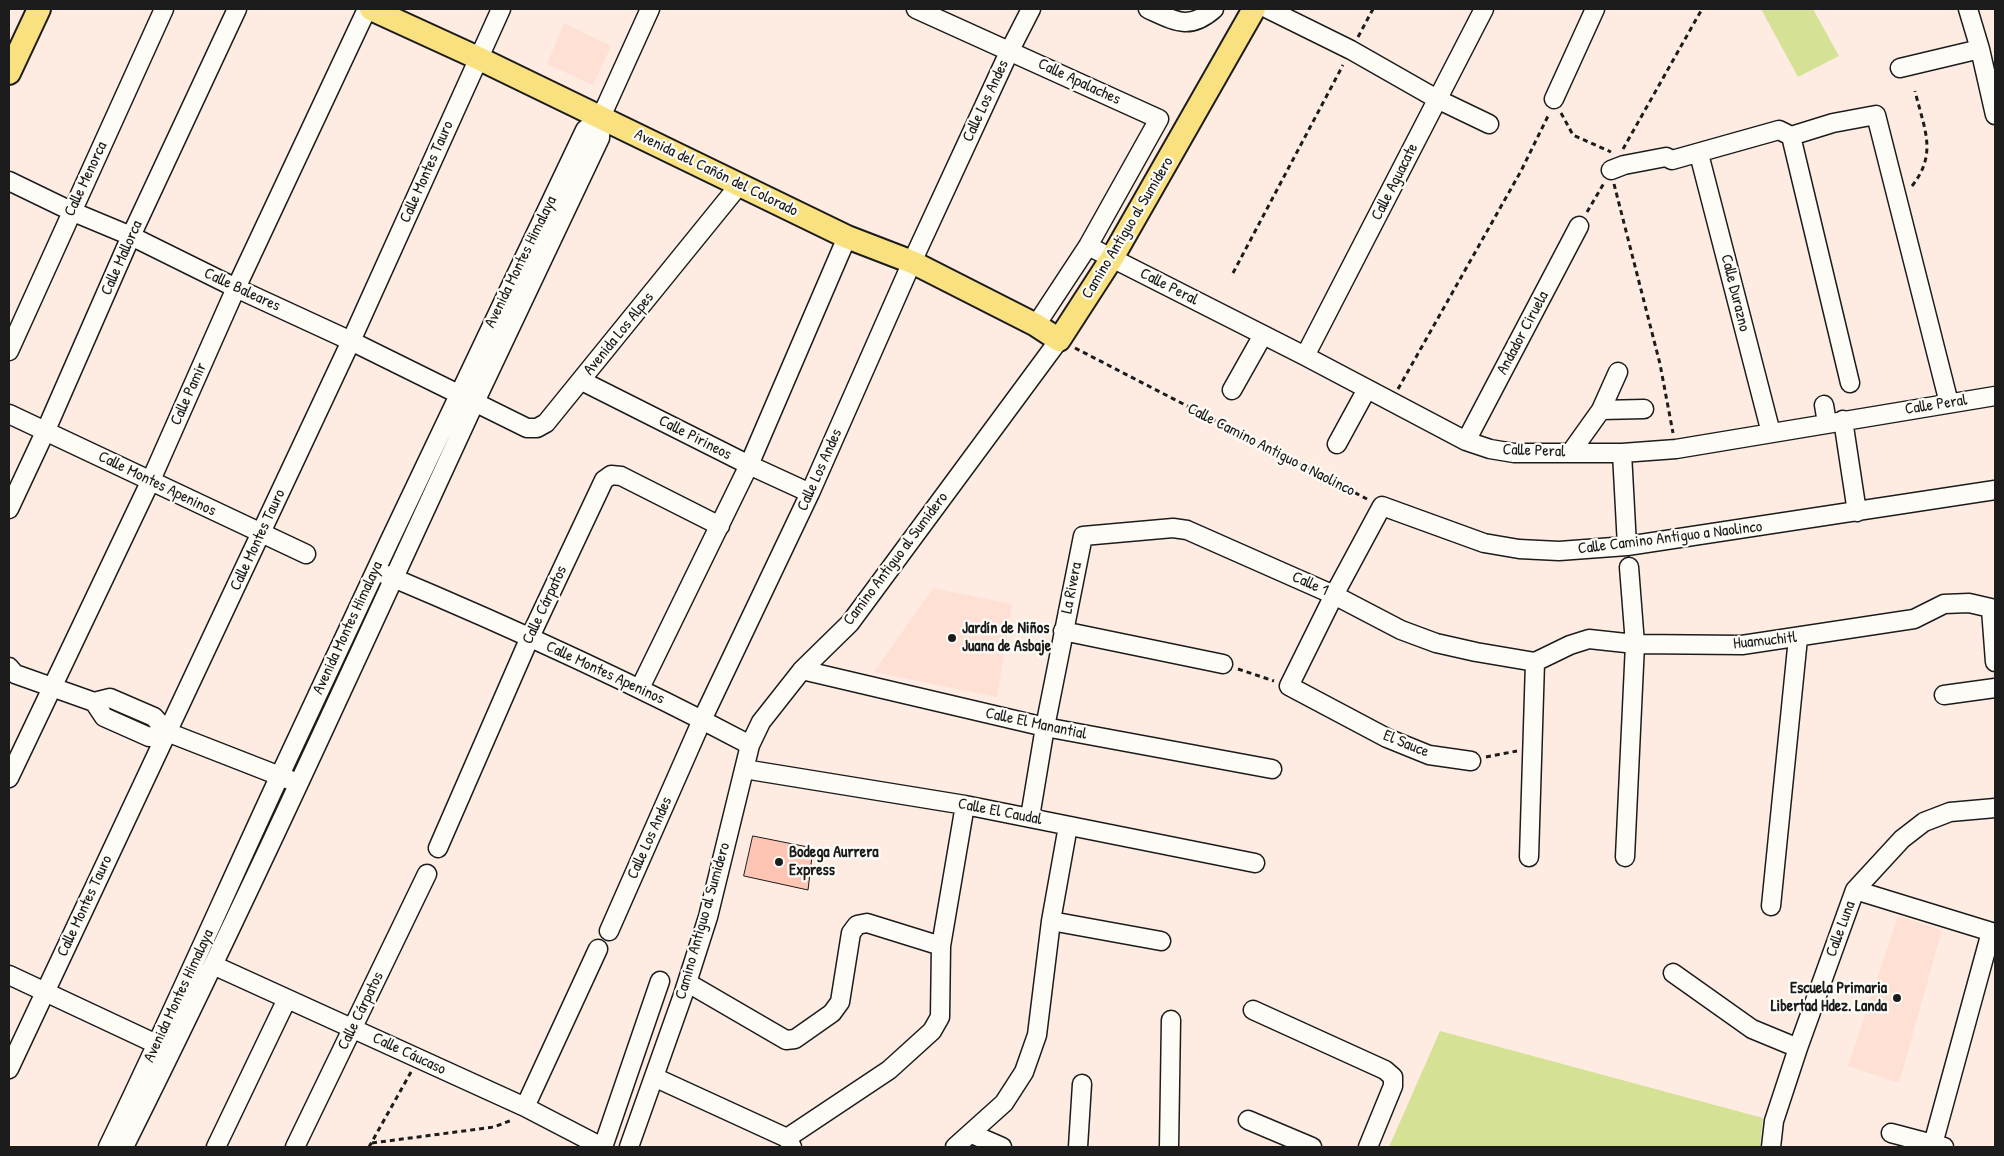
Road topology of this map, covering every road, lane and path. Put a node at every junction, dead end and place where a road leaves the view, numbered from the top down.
1 (39, 9) edge
2 (164, 9) edge
3 (237, 9) edge
4 (367, 9) edge
5 (371, 9) edge
6 (501, 9) edge
7 (650, 9) edge
8 (916, 9) edge
9 (1030, 9) edge
10 (1148, 9) edge
11 (1214, 9) edge
12 (1254, 9) edge
13 (1268, 9) edge
14 (1373, 9) edge
15 (1484, 9) edge
16 (1595, 9) edge
17 (1702, 9) edge
18 (1968, 9) edge
19 (1980, 49) junction
20 (1010, 50) junction
21 (1351, 50) junction
22 (478, 58) junction
23 (1900, 68) dead end
24 (9, 73) edge
25 (1915, 91) dead end
26 (1437, 99) junction
27 (1554, 99) junction
28 (1995, 115) edge
29 (601, 117) junction
30 (1488, 124) dead end
31 (1791, 136) junction
32 (1699, 154) junction
33 (1615, 163) junction
34 (9, 181) edge
35 (740, 184) junction
36 (1897, 197) junction
37 (71, 211) junction
38 (1579, 226) joint
39 (131, 236) junction
40 (847, 236) junction
41 (1088, 246) junction
42 (1112, 258) junction
43 (912, 262) junction
44 (1233, 274) dead end
45 (236, 288) junction
46 (1036, 326) junction
47 (1262, 334) junction
48 (1059, 340) junction
49 (350, 341) junction
50 (9, 351) edge
51 (1305, 356) junction
52 (1618, 372) dead end
53 (582, 380) junction
54 (1850, 383) dead end
55 (1367, 389) junction
56 (1232, 390) dead end
57 (458, 393) junction
58 (1995, 396) edge
59 (475, 401) junction
60 (1391, 402) junction
61 (1949, 403) junction
62 (1824, 405) dead end
63 (1644, 409) dead end
64 (1601, 410) junction
65 (9, 414) edge
66 (1835, 421) junction
67 (46, 430) junction
68 (1771, 432) junction
69 (1466, 441) junction
70 (1337, 444) dead end
71 (1676, 448) junction
72 (1571, 452) junction
73 (1622, 453) junction
74 (749, 466) junction
75 (151, 480) junction
76 (1995, 490) edge
77 (810, 493) junction
78 (1382, 506) junction
79 (9, 509) edge
80 (1857, 512) junction
81 (720, 526) junction
82 (260, 534) junction
83 (1082, 536) joint
84 (1627, 546) junction
85 (306, 554) dead end
86 (1629, 567) dead end
87 (375, 570) junction
88 (395, 578) junction
89 (1334, 595) junction
90 (1993, 609) edge
91 (1063, 631) junction
92 (530, 637) junction
93 (1798, 638) junction
94 (1635, 644) junction
95 (1535, 662) junction
96 (1995, 662) edge
97 (1223, 664) joint
98 (9, 667) edge
99 (802, 670) junction
100 (1289, 686) junction
101 (53, 687) junction
102 (640, 688) junction
103 (1995, 688) edge
104 (1944, 695) dead end
105 (702, 720) junction
106 (1045, 727) junction
107 (167, 732) junction
108 (750, 745) junction
109 (1532, 748) junction
110 (1471, 760) joint
111 (744, 769) junction
112 (1272, 769) dead end
113 (280, 775) junction
114 (9, 778) edge
115 (298, 783) junction
116 (268, 800) junction
117 (965, 805) junction
118 (1995, 808) edge
119 (287, 809) junction
120 (1030, 817) junction
121 (1068, 826) junction
122 (438, 848) dead end
123 (1529, 857) dead end
124 (1624, 858) dead end
125 (1255, 863) dead end
126 (427, 874) dead end
127 (1855, 890) junction
128 (1771, 906) dead end
129 (1052, 921) junction
130 (609, 931) dead end
131 (1993, 932) edge
132 (1161, 941) dead end
133 (941, 946) junction
134 (598, 950) dead end
135 (212, 965) junction
136 (1673, 973) dead end
137 (9, 975) edge
138 (660, 980) dead end
139 (688, 983) junction
140 (45, 992) junction
141 (287, 998) junction
142 (1253, 1010) dead end
143 (1171, 1020) dead end
144 (353, 1028) junction
145 (165, 1048) junction
146 (1798, 1048) junction
147 (418, 1058) junction
148 (9, 1069) edge
149 (654, 1077) junction
150 (1082, 1084) dead end
151 (525, 1107) junction
152 (1248, 1120) dead end
153 (1891, 1132) dead end
154 (972, 1134) junction
155 (790, 1143) edge
156 (370, 1145) edge
157 (1939, 1146) edge
158 (108, 1147) edge
159 (124, 1147) edge
160 (216, 1147) edge
161 (296, 1147) edge
162 (603, 1147) edge
163 (629, 1147) edge
164 (955, 1147) edge
165 (1002, 1147) edge
166 (1078, 1147) edge
167 (1169, 1147) edge
168 (1312, 1147) edge
169 (1368, 1147) edge
170 (1771, 1147) edge

1 - 24 main road
2 - 37 street, Calle Menorca
3 - 39 street, Calle Mallorca
4 - 45 street, Calle Pamir
5 - 22 main road, Avenida del Cañón del Colorado
6 - 22 street, Calle Montes Tauro
7 - 29 street, Avenida Montes Himalaya
8 - 20 street, Calle Apalaches
9 - 20 street, Calle Los Andes
10 - 11 street
12 - 42 main road, Camino Antiguo al Sumidero
13 - 21 street
14 - 21 path
15 - 26 street, Calle Aguacate
16 - 27 street
17 - 33 path
18 - 19 street
19 - 23 street
19 - 28 street
20 - 41 street, Calle Apalaches
20 - 43 street, Calle Los Andes
21 - 26 street
21 - 44 path
22 - 29 main road, Avenida del Cañón del Colorado
22 - 49 street, Calle Montes Tauro
25 - 36 path
26 - 30 street
26 - 51 street, Calle Aguacate
27 - 33 path
27 - 60 path
29 - 35 main road, Avenida del Cañón del Colorado
29 - 57 street, Avenida Montes Himalaya
29 - 59 street, Avenida Montes Himalaya
31 - 32 street
31 - 36 street
31 - 54 street
32 - 33 street
32 - 68 street, Calle Durazno
33 - 38 path
33 - 71 path
34 - 37 street, Calle Baleares
35 - 40 main road, Avenida del Cañón del Colorado
35 - 53 street, Avenida Los Alpes
36 - 61 street
37 - 39 street, Calle Baleares
37 - 50 street, Calle Menorca
38 - 69 street, Andador Ciruela
39 - 45 street, Calle Baleares
39 - 67 street, Calle Mallorca
40 - 43 main road, Avenida del Cañón del Colorado
40 - 74 street
41 - 42 street, Calle Peral
41 - 46 street
42 - 47 street, Calle Peral
42 - 48 main road, Camino Antiguo al Sumidero
43 - 46 main road, Avenida del Cañón del Colorado
43 - 77 street, Calle Los Andes
45 - 49 street, Calle Baleares
45 - 75 street, Calle Pamir
46 - 48 main road, Avenida del Cañón del Colorado
47 - 51 street, Calle Peral
47 - 56 street
48 - 78 path, Calle Camino Antiguo a Naolinco
48 - 99 street, Camino Antiguo al Sumidero
49 - 57 street, Calle Baleares
49 - 82 street, Calle Montes Tauro
51 - 55 street, Calle Peral
52 - 64 street
53 - 59 street, Avenida Los Alpes
53 - 74 street, Calle Pirineos
55 - 60 street, Calle Peral
55 - 70 street
57 - 59 street, Calle Baleares
57 - 87 street, Avenida Montes Himalaya
58 - 61 street, Calle Peral
59 - 88 street, Avenida Montes Himalaya
60 - 69 street, Calle Peral
61 - 66 street, Calle Peral
62 - 66 street
63 - 64 street
64 - 72 street
65 - 67 street, Calle Montes Apeninos
66 - 68 street, Calle Peral
66 - 80 street
67 - 75 street, Calle Montes Apeninos
67 - 79 street, Calle Mallorca
68 - 71 street, Calle Peral
69 - 72 street, Calle Peral
71 - 73 street, Calle Peral
72 - 73 street, Calle Peral
73 - 84 street
74 - 77 street, Calle Pirineos
74 - 81 street
75 - 82 street, Calle Montes Apeninos
75 - 101 street, Calle Pamir
76 - 80 street, Calle Camino Antiguo a Naolinco
77 - 105 street, Calle Los Andes
78 - 84 street, Calle Camino Antiguo a Naolinco
78 - 89 street
80 - 84 street, Calle Camino Antiguo a Naolinco
81 - 92 street, Calle Cárpatos
81 - 102 street
82 - 85 street, Calle Montes Apeninos
82 - 107 street, Calle Montes Tauro
83 - 89 street, Calle 1
83 - 91 street, La Rivera
86 - 94 street
87 - 88 street, Calle Montes Apeninos
87 - 113 street, Avenida Montes Himalaya
88 - 92 street, Calle Montes Apeninos
88 - 115 street, Avenida Montes Himalaya
89 - 95 street, Calle 1
89 - 100 street
90 - 93 street, Huamuchitl
90 - 96 street
91 - 97 street
91 - 106 street, La Rivera
92 - 102 street, Calle Montes Apeninos
92 - 122 street, Calle Cárpatos
93 - 94 street, Huamuchitl
93 - 128 street
94 - 95 street, Huamuchitl
94 - 124 street
95 - 109 street
97 - 100 path
98 - 101 street
99 - 106 street, Calle El Manantial
99 - 108 street, Camino Antiguo al Sumidero
100 - 110 street, El Sauce
101 - 107 street
101 - 114 street, Calle Pamir
102 - 105 street, Calle Montes Apeninos
103 - 104 street
105 - 108 street, Calle Montes Apeninos
105 - 130 street, Calle Los Andes
106 - 112 street, Calle El Manantial
106 - 120 street, La Rivera
107 - 113 street
107 - 140 street, Calle Montes Tauro
108 - 111 street, Camino Antiguo al Sumidero
109 - 110 path
109 - 123 street
111 - 117 street, Calle El Caudal
111 - 139 street, Camino Antiguo al Sumidero
113 - 115 street
113 - 116 street, Avenida Montes Himalaya
115 - 119 street, Avenida Montes Himalaya
116 - 119 street
116 - 145 street, Avenida Montes Himalaya
117 - 120 street, Calle El Caudal
117 - 133 street
118 - 127 street, Calle Luna
119 - 135 street, Avenida Montes Himalaya
120 - 121 street, Calle El Caudal
121 - 125 street, Calle El Caudal
121 - 129 street
126 - 144 street, Calle Cárpatos
127 - 131 street
127 - 146 street, Calle Luna
129 - 132 street
129 - 154 street
131 - 157 street
133 - 139 street
133 - 155 street
134 - 151 street
135 - 141 street, Calle Cáucaso
135 - 145 street, Avenida Montes Himalaya
136 - 146 street
137 - 140 street
138 - 162 street
139 - 149 street, Camino Antiguo al Sumidero
140 - 145 street
140 - 148 street, Calle Montes Tauro
141 - 144 street, Calle Cáucaso
141 - 160 street
142 - 169 street
143 - 167 street
144 - 147 street, Calle Cáucaso
144 - 161 street, Calle Cárpatos
145 - 158 street, Avenida Montes Himalaya
145 - 159 street, Avenida Montes Himalaya
146 - 170 street, Calle Luna
147 - 151 street, Calle Cáucaso
147 - 156 path
149 - 155 street
149 - 163 street, Camino Antiguo al Sumidero
150 - 166 street
151 - 156 path
151 - 162 street, Calle Cáucaso
152 - 168 street
153 - 157 street
154 - 164 street
154 - 165 street

